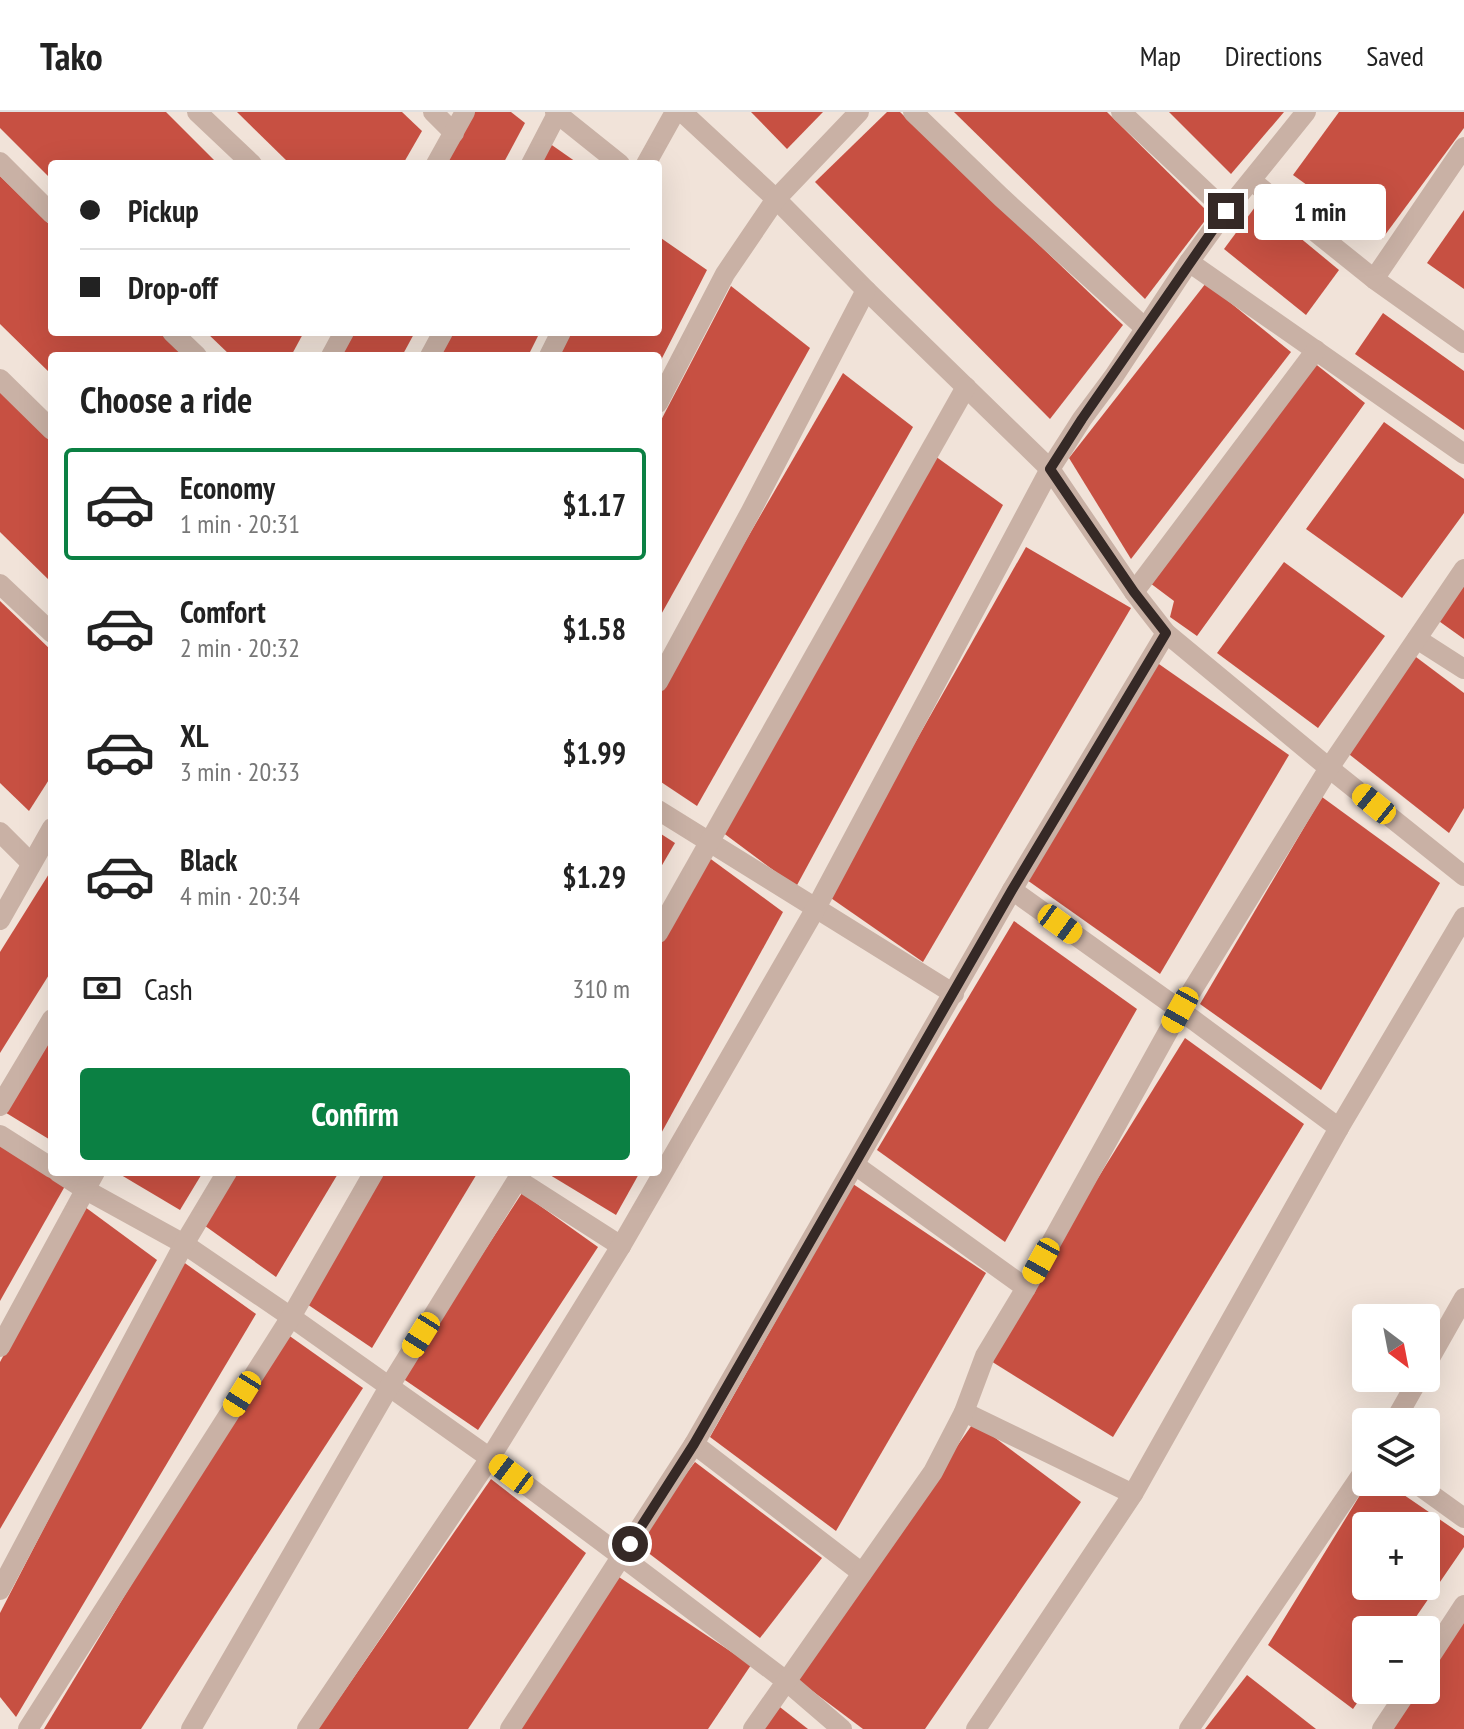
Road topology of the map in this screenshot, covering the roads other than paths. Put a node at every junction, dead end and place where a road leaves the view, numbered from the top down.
1 (197, 112) edge
2 (433, 112) edge
3 (465, 112) edge
4 (675, 112) edge
5 (682, 112) edge
6 (859, 112) edge
7 (913, 112) edge
8 (1121, 112) edge
9 (1306, 112) edge
10 (556, 113) edge
11 (454, 133) junction
12 (1464, 147) edge
13 (248, 160) edge
14 (438, 160) edge
15 (533, 160) edge
16 (615, 160) edge
17 (648, 160) edge
18 (0, 162) edge
19 (1252, 181) junction
20 (776, 199) junction
21 (48, 210) edge
22 (1226, 211) junction
23 (1189, 262) junction
24 (1374, 279) junction
25 (866, 290) junction
26 (1145, 328) junction
27 (176, 336) edge
28 (1464, 343) edge
29 (1316, 350) junction
30 (193, 352) edge
31 (0, 379) edge
32 (966, 387) junction
33 (662, 395) edge
34 (48, 426) edge
35 (1464, 454) edge
36 (1050, 469) junction
37 (1464, 569) edge
38 (0, 584) edge
39 (1134, 592) junction
40 (48, 629) edge
41 (1166, 633) junction
42 (1417, 639) junction
43 (1464, 669) edge
44 (662, 675) edge
45 (1329, 768) junction
46 (662, 813) edge
47 (0, 832) edge
48 (48, 835) edge
49 (709, 842) junction
50 (31, 863) junction
51 (1464, 876) edge
52 (1012, 890) junction
53 (816, 908) junction
54 (1464, 917) edge
55 (0, 920) edge
56 (662, 926) edge
57 (954, 994) junction
58 (1180, 1010) junction
59 (48, 1026) edge
60 (0, 1106) edge
61 (1339, 1128) junction
62 (0, 1135) edge
63 (48, 1165) edge
64 (855, 1165) junction
65 (662, 1175) edge
66 (225, 1176) edge
67 (372, 1176) edge
68 (520, 1176) edge
69 (661, 1176) edge
70 (90, 1181) edge
71 (184, 1244) junction
72 (621, 1246) junction
73 (1026, 1288) junction
74 (1464, 1298) edge
75 (291, 1317) junction
76 (1440, 1340) edge
77 (0, 1347) edge
78 (389, 1387) junction
79 (964, 1412) junction
80 (694, 1444) junction
81 (490, 1458) junction
82 (1352, 1489) edge
83 (1133, 1494) junction
84 (1433, 1496) edge
85 (1464, 1518) edge
86 (621, 1556) junction
87 (862, 1573) junction
88 (0, 1590) edge
89 (1464, 1605) edge
90 (1440, 1642) edge
91 (786, 1681) junction
92 (1399, 1704) edge
93 (28, 1729) edge
94 (191, 1729) edge
95 (307, 1729) edge
96 (510, 1729) edge
97 (753, 1729) edge
98 (842, 1729) edge
99 (976, 1729) edge
100 (1189, 1729) edge
101 (1382, 1729) edge

1 - 13 street
2 - 11 street
3 - 11 street
4 - 17 street
5 - 20 street
6 - 20 street
7 - 26 street
8 - 22 street
9 - 19 street
10 - 15 street
10 - 16 street
11 - 14 street
12 - 24 street
18 - 21 street
19 - 22 street
19 - 24 street
20 - 25 street
20 - 33 street
22 - 23 street
23 - 26 street
23 - 29 street
24 - 28 street
25 - 32 street
25 - 44 street
26 - 36 street
27 - 30 street
29 - 35 street
29 - 39 street
31 - 34 street
32 - 36 street
32 - 49 street
36 - 39 street
36 - 53 street
37 - 42 street
38 - 40 street
39 - 41 street
41 - 45 street
41 - 52 street
42 - 43 street
42 - 45 street
45 - 51 street
45 - 58 street
46 - 49 street
47 - 50 street
48 - 50 street
49 - 53 street
49 - 56 street
50 - 55 street
52 - 57 street
52 - 58 street
53 - 57 street
53 - 65 street
54 - 61 street
57 - 64 street
58 - 61 street
58 - 73 street
59 - 60 street
61 - 83 street
62 - 63 street
64 - 73 street
64 - 80 street
66 - 71 street
67 - 75 street
68 - 72 street
68 - 78 street
69 - 72 street
70 - 71 street
70 - 77 street
71 - 75 street
71 - 88 street
72 - 81 street
73 - 79 street
74 - 76 street
75 - 78 street
75 - 93 street
78 - 81 street
78 - 94 street
79 - 83 street
79 - 87 street
80 - 86 street
80 - 87 street
81 - 86 street
81 - 95 street
82 - 100 street
83 - 99 street
84 - 85 street
86 - 91 street
86 - 96 street
87 - 91 street
89 - 90 street
91 - 97 street
91 - 98 street
92 - 101 street

